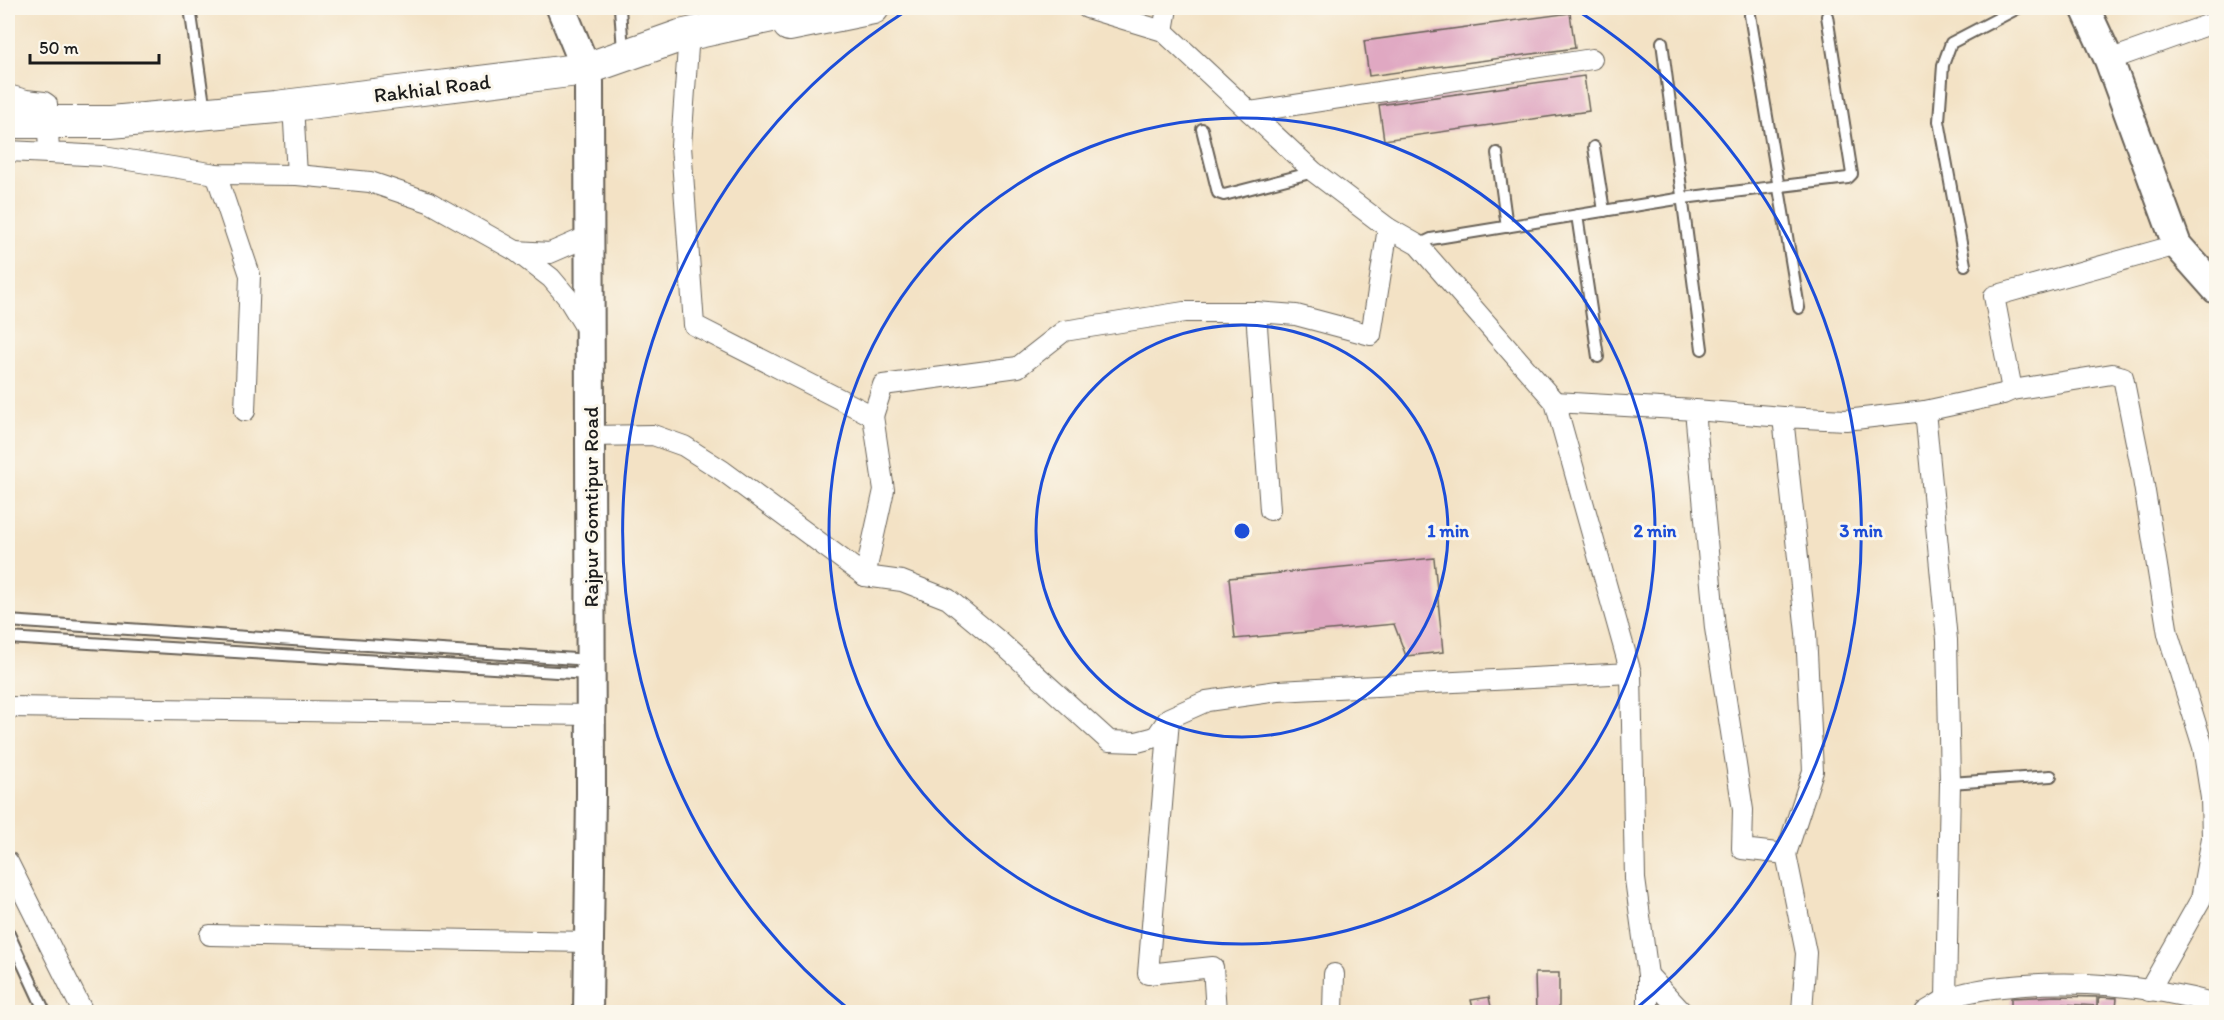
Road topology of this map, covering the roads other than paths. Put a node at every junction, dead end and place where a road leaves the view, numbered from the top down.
1 (190, 8) edge
2 (561, 8) edge
3 (620, 8) edge
4 (809, 8) edge
5 (873, 8) edge
6 (1087, 8) edge
7 (1167, 8) edge
8 (2018, 8) edge
9 (2085, 8) edge
10 (1750, 15) dead end
11 (1827, 16) dead end
12 (2217, 22) edge
13 (1163, 31) junction
14 (1662, 42) dead end
15 (688, 47) junction
16 (623, 55) junction
17 (1592, 59) dead end
18 (2109, 60) junction
19 (587, 75) junction
20 (8, 95) edge
21 (293, 105) junction
22 (1250, 112) junction
23 (206, 113) junction
24 (1202, 129) dead end
25 (32, 130) edge
26 (1594, 147) dead end
27 (8, 151) edge
28 (1497, 153) dead end
29 (1314, 172) junction
30 (216, 174) junction
31 (297, 175) junction
32 (1777, 187) junction
33 (1683, 198) junction
34 (1604, 211) junction
35 (1577, 215) junction
36 (1507, 226) junction
37 (1388, 228) junction
38 (589, 236) junction
39 (1418, 245) junction
40 (2177, 245) junction
41 (516, 250) junction
42 (1965, 265) dead end
43 (2217, 289) edge
44 (1799, 308) dead end
45 (1256, 312) junction
46 (589, 333) junction
47 (1702, 349) dead end
48 (1598, 357) dead end
49 (2012, 390) junction
50 (1556, 402) junction
51 (1695, 410) junction
52 (244, 411) dead end
53 (1925, 411) junction
54 (873, 416) junction
55 (1783, 417) junction
56 (589, 436) junction
57 (1270, 510) dead end
58 (865, 576) junction
59 (8, 621) edge
60 (8, 638) edge
61 (271, 638) junction
62 (358, 644) junction
63 (450, 650) junction
64 (270, 654) junction
65 (358, 660) junction
66 (449, 665) junction
67 (590, 667) junction
68 (1631, 674) junction
69 (8, 707) edge
70 (591, 716) junction
71 (1169, 718) junction
72 (2051, 776) dead end
73 (1950, 783) junction
74 (1786, 854) junction
75 (8, 862) edge
76 (8, 932) edge
77 (210, 935) dead end
78 (589, 942) junction
79 (1334, 974) dead end
80 (1648, 975) junction
81 (2149, 990) junction
82 (1946, 999) junction
83 (2217, 1004) edge
84 (45, 1012) edge
85 (83, 1012) edge
86 (588, 1012) edge
87 (1216, 1012) edge
88 (1333, 1012) edge
89 (1648, 1012) edge
90 (1682, 1012) edge
91 (1802, 1012) edge
92 (1925, 1012) edge

1 - 23 lane
2 - 19 main road, Rajpur Gomtipur Road
3 - 16 lane
4 - 16 main road, Rakhial Road
5 - 15 main road, Rakhial Road
6 - 13 street
7 - 13 street
8 - 42 lane
9 - 18 main road
10 - 32 lane
11 - 32 lane
12 - 18 street
13 - 22 street
14 - 33 lane
15 - 19 main road, Rakhial Road
15 - 54 street
16 - 19 main road, Rakhial Road
17 - 22 street
18 - 40 main road
19 - 21 main road, Rakhial Road
19 - 38 main road, Rajpur Gomtipur Road
20 - 25 street
21 - 23 main road, Rakhial Road
21 - 31 street
22 - 29 street
23 - 25 main road, Rakhial Road
24 - 29 lane
25 - 27 street
25 - 30 street
26 - 34 lane
28 - 36 lane
29 - 37 street
30 - 31 street
30 - 52 street
31 - 41 street
32 - 33 lane
32 - 44 lane
33 - 34 lane
33 - 47 lane
34 - 35 lane
35 - 36 lane
35 - 48 lane
36 - 39 lane
37 - 39 street
37 - 45 street
38 - 41 street
38 - 46 main road, Rajpur Gomtipur Road
39 - 50 street
40 - 43 main road
40 - 49 street
41 - 46 street
45 - 54 street
45 - 57 street
46 - 56 main road, Rajpur Gomtipur Road
49 - 53 street
49 - 81 street
50 - 51 street
50 - 68 street
51 - 55 street
51 - 74 street
53 - 55 street
53 - 73 street
54 - 58 street
55 - 74 street
56 - 58 street
56 - 67 main road, Rajpur Gomtipur Road
58 - 71 street
59 - 61 lane
60 - 64 lane
61 - 62 lane
61 - 64 lane
62 - 63 lane
62 - 65 lane
63 - 66 lane
63 - 67 lane
64 - 65 lane
65 - 66 lane
66 - 67 lane
67 - 70 main road, Rajpur Gomtipur Road
68 - 71 street
68 - 80 street
69 - 70 street
70 - 78 main road, Rajpur Gomtipur Road
71 - 87 street
72 - 73 lane
73 - 82 street
74 - 91 street
75 - 85 street
76 - 84 lane
77 - 78 street
78 - 86 main road, Rajpur Gomtipur Road
79 - 88 street
80 - 89 street
80 - 90 street
81 - 82 street
81 - 83 street
82 - 92 street

